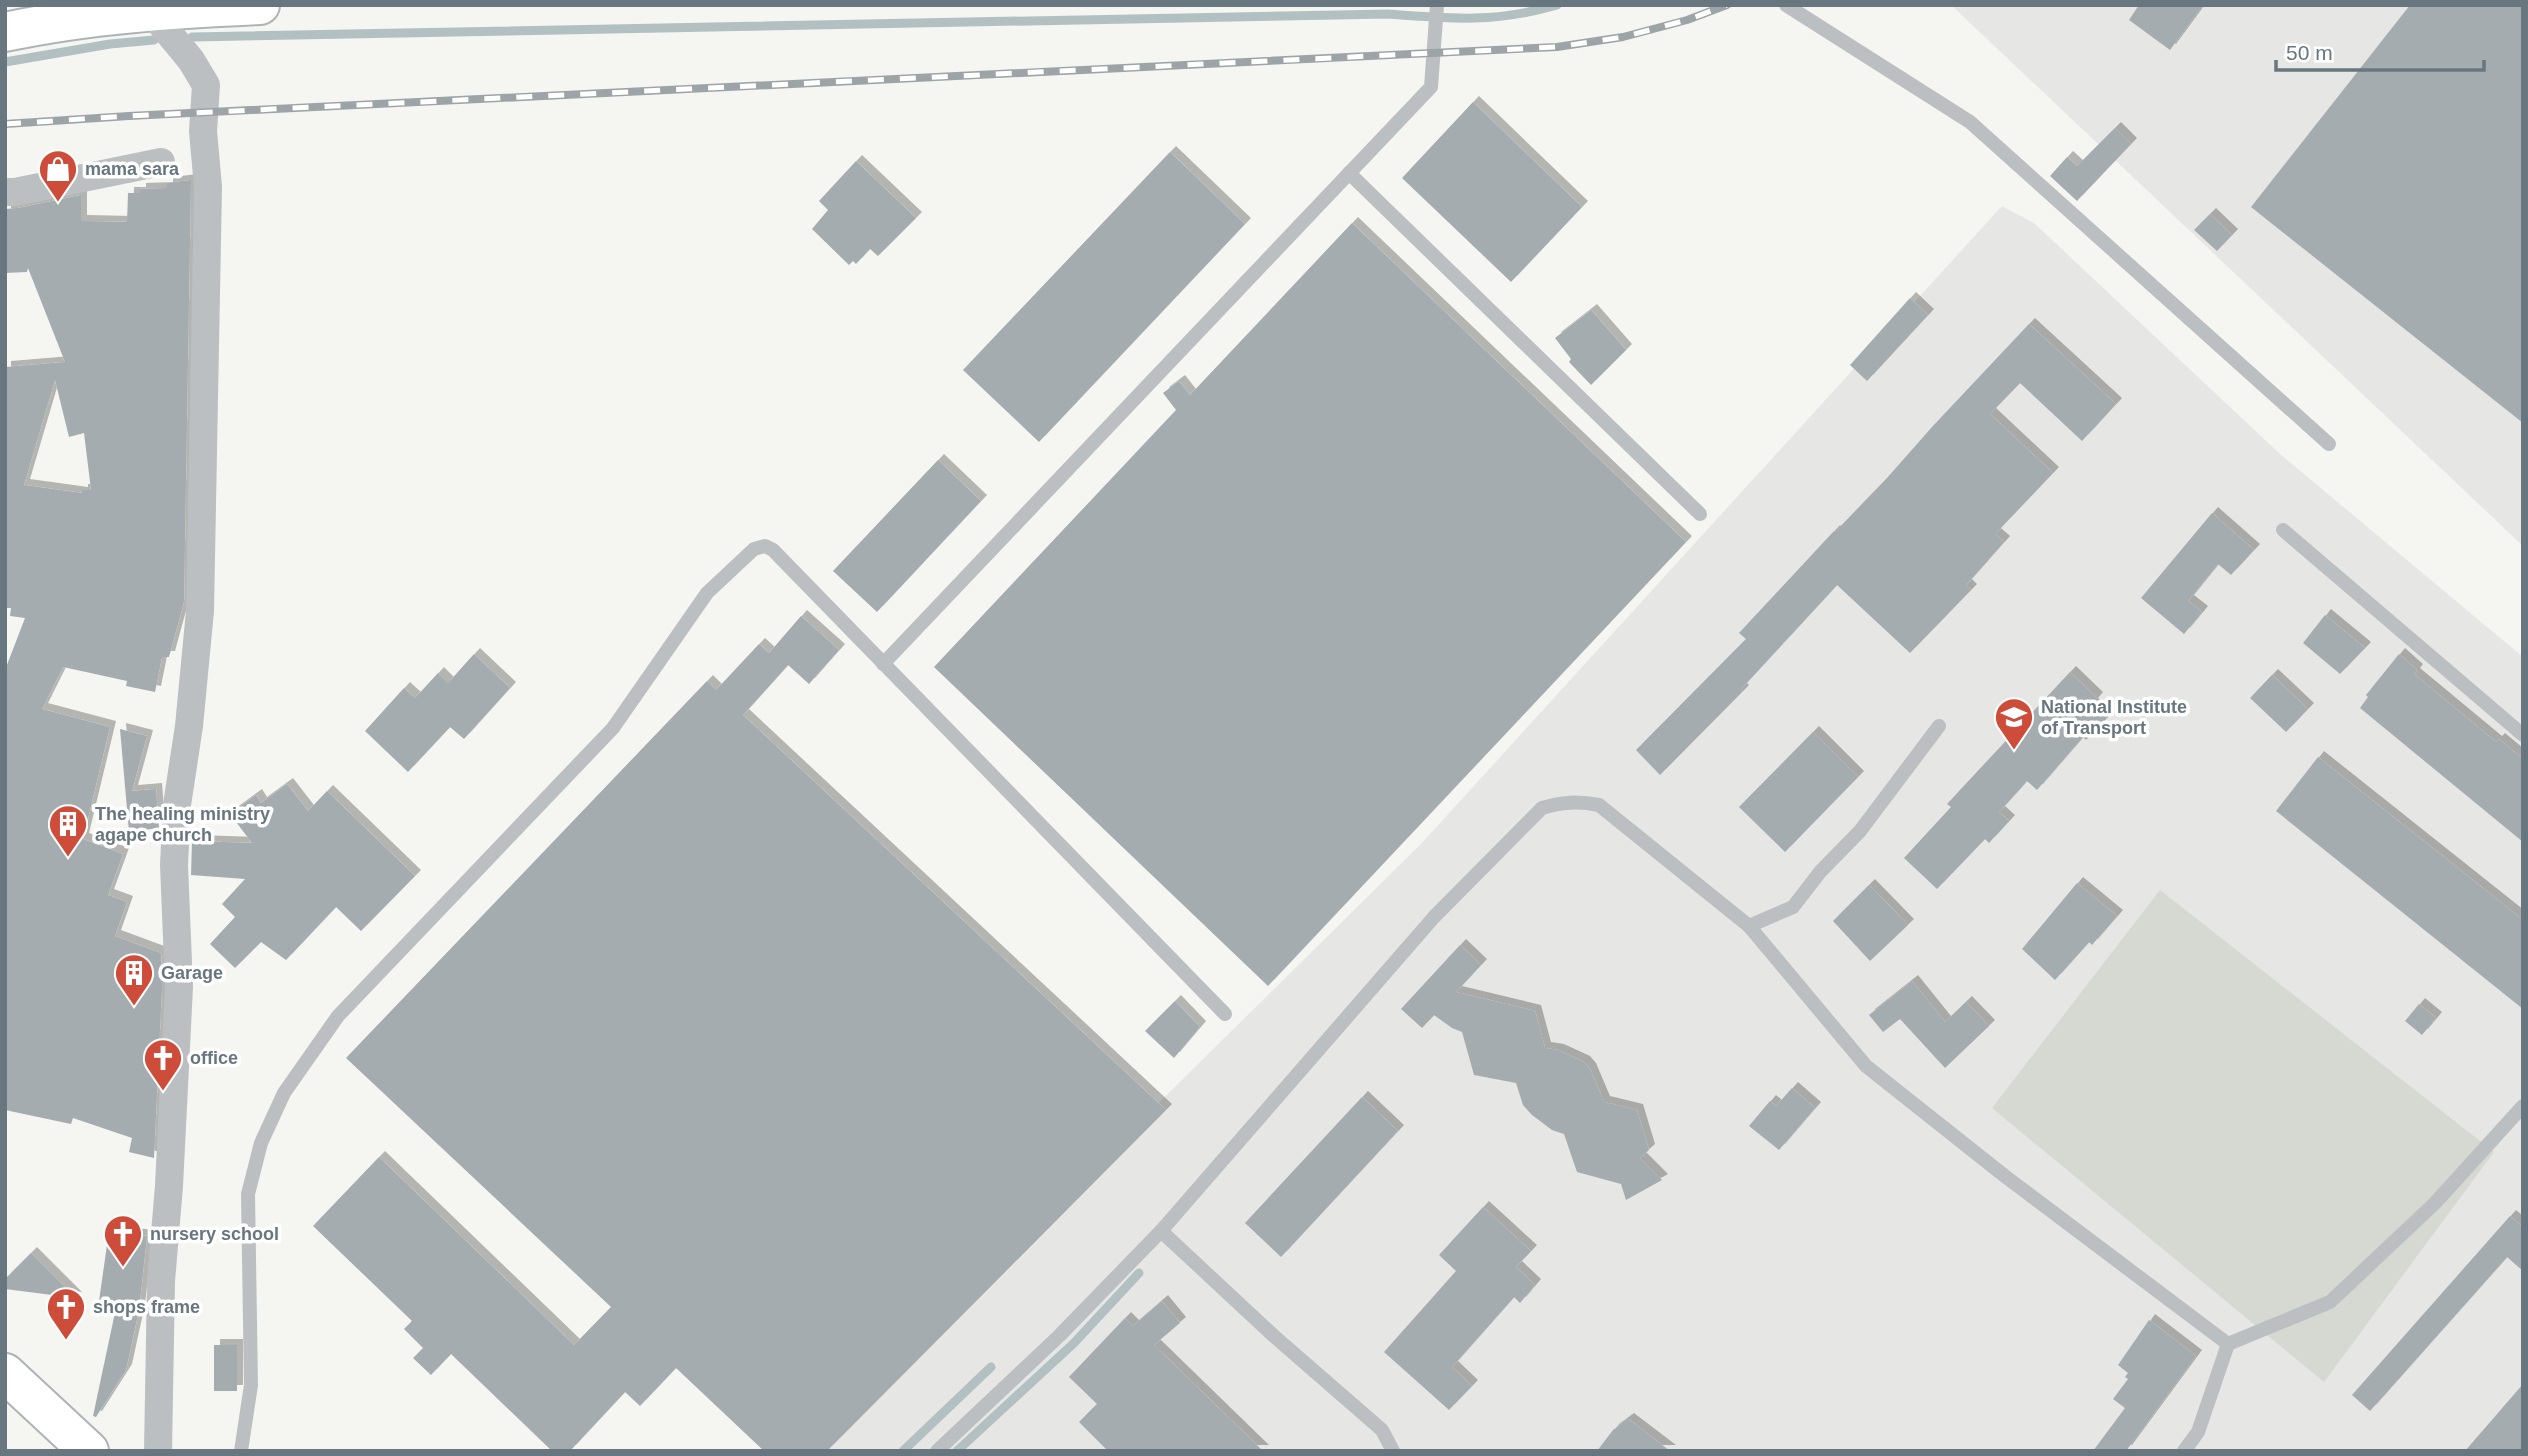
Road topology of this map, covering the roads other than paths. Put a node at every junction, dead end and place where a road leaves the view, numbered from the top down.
1 (260, 5) edge
2 (1437, 5) edge
3 (1786, 5) edge
4 (156, 10) junction
5 (5, 32) edge
6 (161, 162) dead end
7 (1349, 173) junction
8 (5, 192) edge
9 (2329, 444) dead end
10 (1700, 514) dead end
11 (2283, 530) dead end
12 (883, 664) junction
13 (1939, 726) dead end
14 (2523, 735) edge
15 (1749, 926) junction
16 (1225, 1014) dead end
17 (2523, 1106) edge
18 (1161, 1231) junction
19 (2228, 1344) junction
20 (5, 1373) edge
21 (89, 1451) edge
22 (158, 1451) edge
23 (241, 1451) edge
24 (937, 1451) edge
25 (1393, 1451) edge
26 (2184, 1451) edge

1 - 4 main road
2 - 7 lane
3 - 9 lane
4 - 5 main road
4 - 22 street
6 - 8 street
7 - 10 lane
7 - 12 lane
11 - 14 lane
12 - 16 lane
12 - 23 lane
13 - 15 lane
15 - 18 lane
15 - 19 lane
17 - 19 lane
18 - 24 lane
18 - 25 lane
19 - 26 lane
20 - 21 main road

